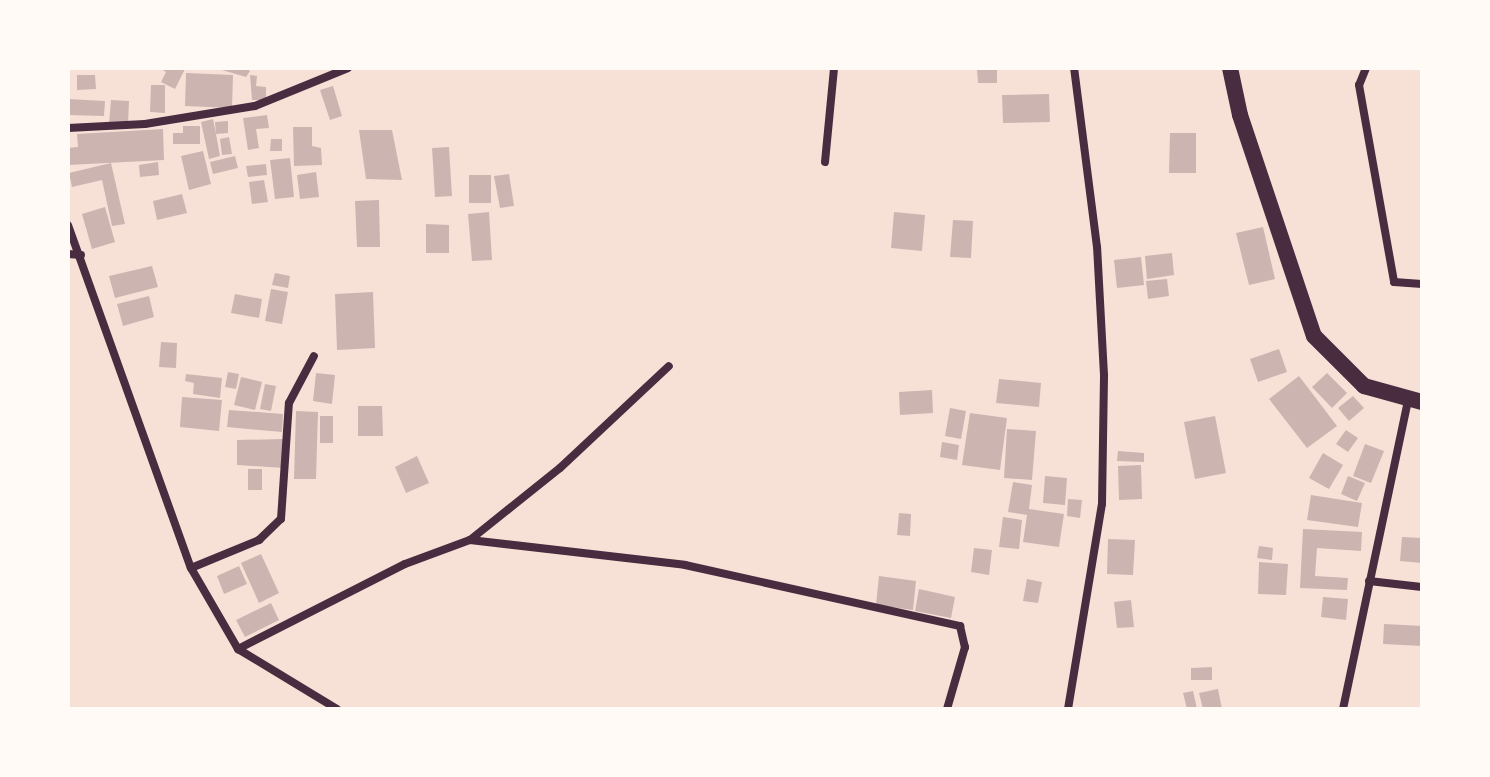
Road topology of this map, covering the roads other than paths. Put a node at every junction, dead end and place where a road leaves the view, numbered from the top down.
1 (348, 68) edge
2 (834, 68) edge
3 (1074, 68) edge
4 (1230, 68) edge
5 (1366, 68) edge
6 (68, 128) edge
7 (825, 162) dead end
8 (68, 225) edge
9 (68, 254) edge
10 (81, 255) junction
11 (1422, 284) edge
12 (314, 356) dead end
13 (669, 366) dead end
14 (1415, 401) edge
15 (470, 540) junction
16 (191, 568) junction
17 (1369, 581) junction
18 (1422, 587) edge
19 (238, 649) junction
20 (337, 709) edge
21 (947, 709) edge
22 (1068, 709) edge
23 (1343, 709) edge

1 - 6 street
2 - 7 street
3 - 22 street
4 - 14 main road
5 - 11 street
8 - 10 street
9 - 10 street
10 - 16 street
12 - 16 street
13 - 15 street
14 - 17 street
15 - 19 street
15 - 21 street
16 - 19 street
17 - 18 street
17 - 23 street
19 - 20 street

